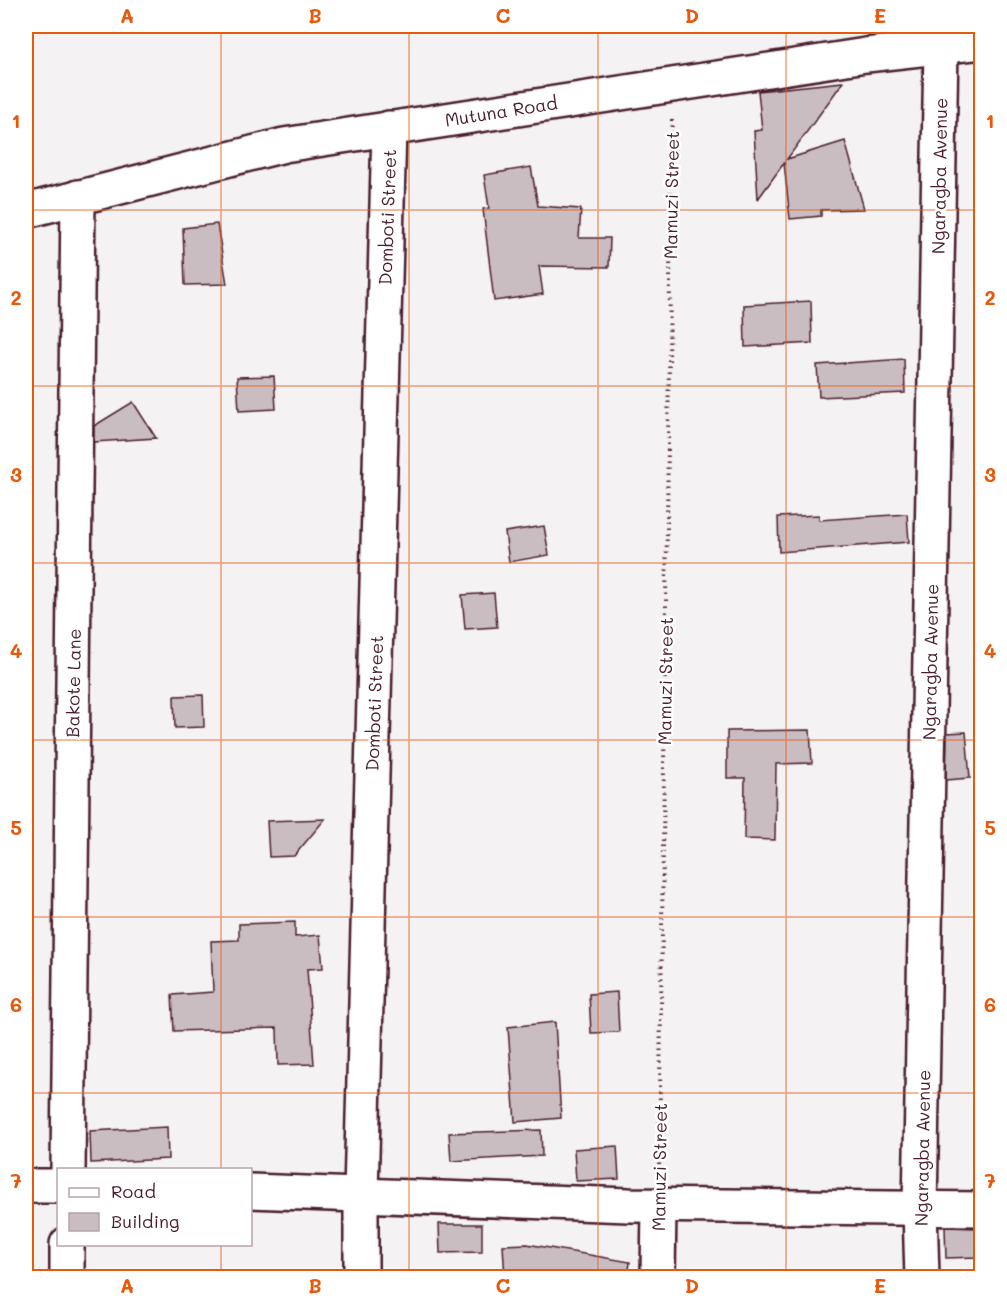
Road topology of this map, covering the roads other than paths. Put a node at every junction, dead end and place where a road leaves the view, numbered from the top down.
1 (981, 42) edge
2 (941, 47) junction
3 (389, 128) junction
4 (78, 197) junction
5 (26, 211) edge
6 (68, 1168) edge
7 (26, 1186) edge
8 (57, 1186) edge
9 (252, 1191) edge
10 (361, 1193) junction
11 (659, 1205) junction
12 (920, 1209) junction
13 (981, 1209) edge
14 (67, 1246) edge
15 (67, 1278) edge
16 (362, 1278) edge
17 (658, 1278) edge
18 (922, 1278) edge

1 - 2 street, Mutuna Road
2 - 3 street, Mutuna Road
2 - 12 street, Ngaragba Avenue
3 - 4 street, Mutuna Road
3 - 10 street, Domboti Street
4 - 5 street, Mutuna Road
4 - 6 street, Bakote Lane
7 - 8 street
9 - 10 street
10 - 11 street
10 - 16 street, Domboti Street
11 - 12 street
11 - 17 street, Mamuzi Street
12 - 13 street
12 - 18 street, Ngaragba Avenue
14 - 15 street

